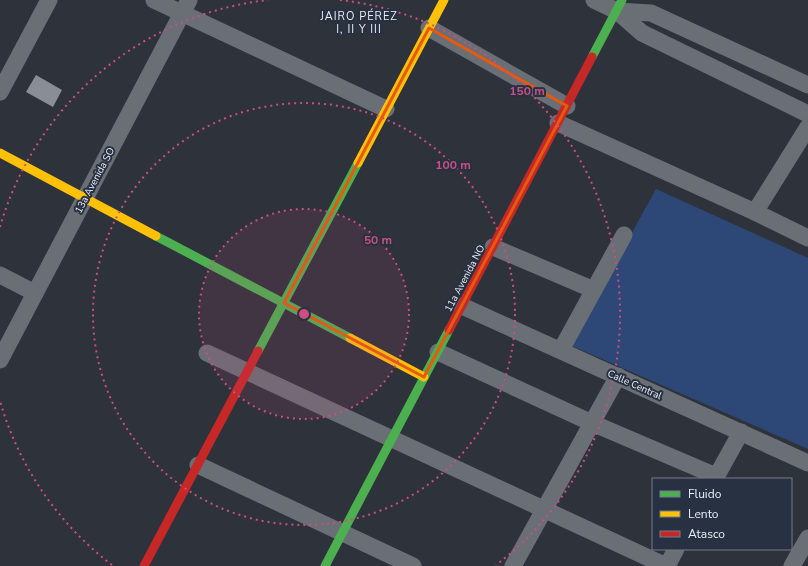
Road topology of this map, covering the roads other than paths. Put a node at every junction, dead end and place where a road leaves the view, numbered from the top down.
1 (49, 0) edge
2 (154, 0) edge
3 (444, 0) edge
4 (594, 0) edge
5 (619, 6) edge
6 (185, 7) edge
7 (429, 28) junction
8 (808, 85) edge
9 (0, 92) edge
10 (567, 106) junction
11 (386, 109) junction
12 (808, 114) edge
13 (558, 123) junction
14 (808, 127) edge
15 (0, 153) edge
16 (85, 198) junction
17 (755, 212) junction
18 (624, 235) dead end
19 (808, 238) edge
20 (493, 247) junction
21 (0, 275) edge
22 (594, 290) junction
23 (35, 293) junction
24 (284, 303) junction
25 (462, 306) junction
26 (561, 350) junction
27 (438, 352) junction
28 (207, 353) dead end
29 (0, 360) edge
30 (247, 371) junction
31 (618, 376) junction
32 (424, 377) junction
33 (592, 423) junction
34 (741, 432) junction
35 (392, 439) junction
36 (808, 463) edge
37 (198, 465) junction
38 (715, 478) edge
39 (544, 510) junction
40 (343, 533) junction
41 (808, 538) edge
42 (675, 550) edge
43 (144, 566) edge
44 (325, 566) edge
45 (413, 566) edge
46 (513, 566) edge
47 (666, 566) edge
48 (792, 566) edge

1 - 9 street
2 - 6 street
3 - 7 street
4 - 5 street
5 - 8 street
5 - 10 street, 11a Avenida NO
5 - 12 street
6 - 11 street
6 - 16 street, 13a Avenida SO
7 - 10 street
7 - 11 street
10 - 13 street, 11a Avenida NO
11 - 24 street
13 - 17 street
13 - 20 street, 11a Avenida NO
14 - 17 street
15 - 16 street
16 - 23 street, 13a Avenida SO
16 - 24 street
17 - 19 street
18 - 22 street
20 - 22 street
20 - 25 street, 11a Avenida NO
21 - 23 street
22 - 26 street
23 - 29 street, 13a Avenida SO
24 - 30 street
24 - 32 street
25 - 26 street, Calle Central
25 - 27 street, 11a Avenida NO
26 - 31 street, Calle Central
27 - 32 street, 11a Avenida NO
27 - 33 street
28 - 30 street
30 - 35 street
30 - 37 street
31 - 33 street
31 - 34 street, Calle Central
32 - 35 street, 11a Avenida NO
33 - 38 street
33 - 39 street
34 - 36 street, Calle Central
34 - 38 street
35 - 39 street
35 - 40 street, 11a Avenida NO
37 - 40 street
37 - 43 street
39 - 46 street
39 - 47 street
40 - 44 street, 11a Avenida NO
40 - 45 street
41 - 48 street
42 - 47 street

